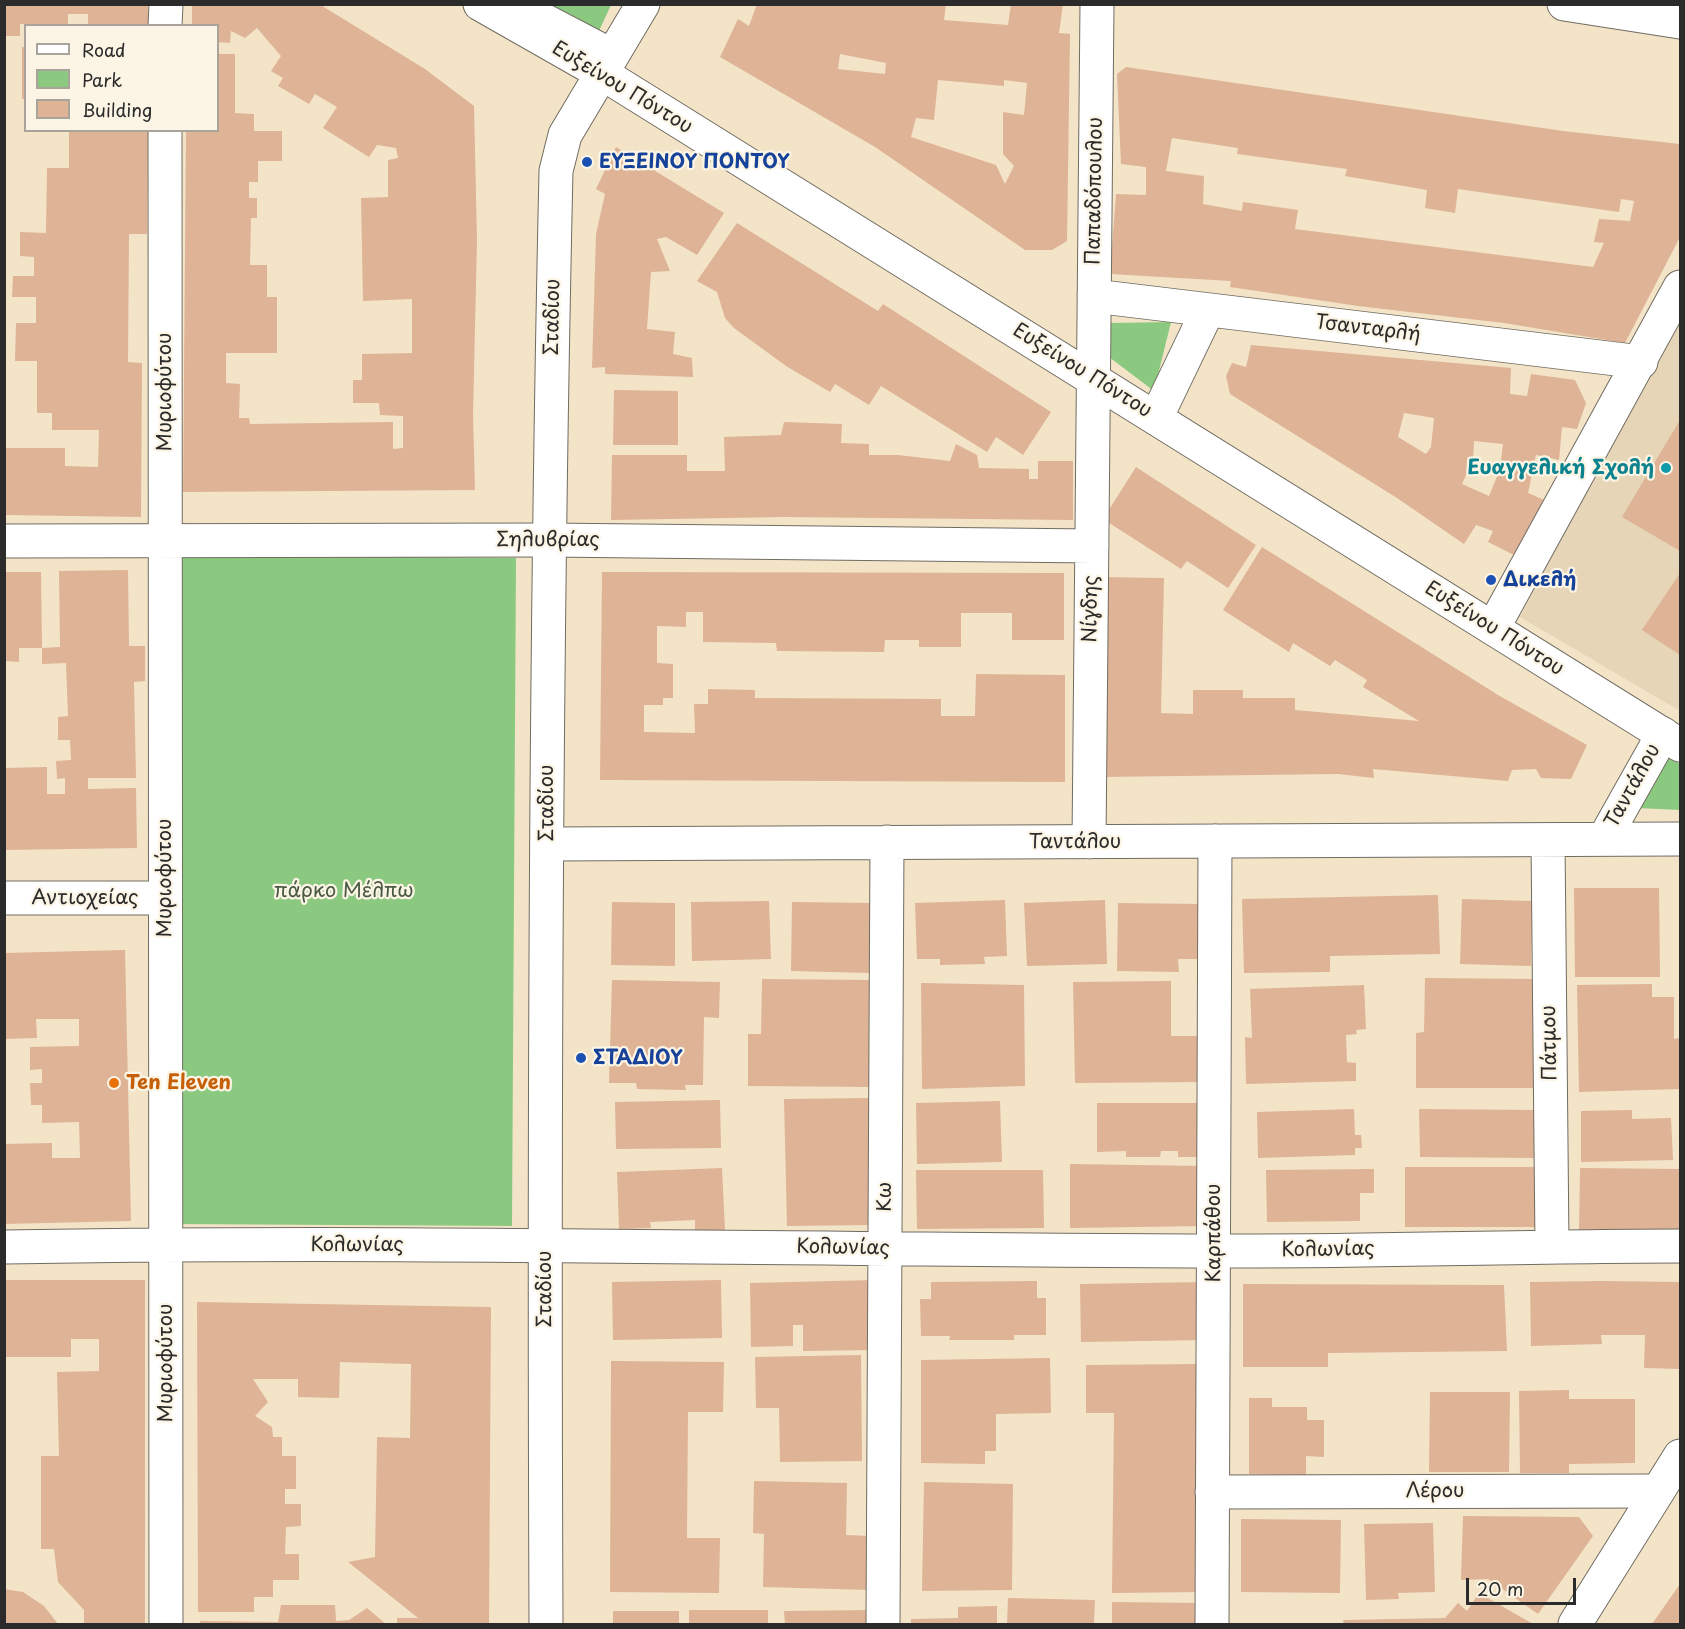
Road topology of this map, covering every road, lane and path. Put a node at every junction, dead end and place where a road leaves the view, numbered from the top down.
1 (165, 4) edge
2 (480, 4) edge
3 (526, 4) edge
4 (644, 4) edge
5 (1097, 4) edge
6 (1564, 4) edge
7 (1680, 22) edge
8 (165, 24) edge
9 (610, 63) junction
10 (165, 132) edge
11 (1680, 287) edge
12 (1094, 296) junction
13 (1208, 310) junction
14 (1641, 362) junction
15 (1093, 377) junction
16 (1156, 418) junction
17 (548, 540) junction
18 (165, 541) junction
19 (4, 542) edge
20 (1092, 546) junction
21 (1493, 628) junction
22 (1672, 739) edge
23 (1604, 839) junction
24 (1680, 839) edge
25 (1548, 840) junction
26 (1215, 841) junction
27 (887, 842) junction
28 (1089, 842) junction
29 (547, 844) junction
30 (4, 898) edge
31 (165, 898) junction
32 (166, 1244) junction
33 (544, 1245) junction
34 (1552, 1246) junction
35 (1680, 1246) edge
36 (4, 1247) edge
37 (885, 1249) junction
38 (1214, 1251) junction
39 (1680, 1456) edge
40 (1658, 1491) junction
41 (1212, 1492) junction
42 (166, 1624) edge
43 (546, 1624) edge
44 (883, 1624) edge
45 (1212, 1624) edge
46 (1575, 1624) edge

1 - 8 street
2 - 9 street, Ευξείνου Πόντου
3 - 9 lane
4 - 9 street, Σταδίου
5 - 12 street, Παπαδόπουλου
6 - 7 street
9 - 15 street, Ευξείνου Πόντου
9 - 17 street, Σταδίου
10 - 18 street, Μυριοφύτου
11 - 14 street
12 - 13 street, Τσανταρλή
12 - 15 street, Παπαδόπουλου
13 - 14 street, Τσανταρλή
13 - 16 street
14 - 21 street
15 - 16 street, Ευξείνου Πόντου
15 - 20 street, Νίγδης
16 - 21 street, Ευξείνου Πόντου
17 - 18 street, Σηλυβρίας
17 - 20 street, Σηλυβρίας
17 - 29 street, Σταδίου
18 - 19 street, Σηλυβρίας
18 - 31 street, Μυριοφύτου
20 - 28 street, Νίγδης
21 - 22 street, Ευξείνου Πόντου
22 - 23 street, Ταντάλου
23 - 24 street, Ταντάλου
23 - 25 street, Ταντάλου
25 - 26 street, Ταντάλου
25 - 34 street, Πάτμου
26 - 28 street, Ταντάλου
26 - 38 street, Καρπάθου
27 - 28 street, Ταντάλου
27 - 29 street, Ταντάλου
27 - 37 street, Κω
29 - 33 street, Σταδίου
30 - 31 street, Αντιοχείας
31 - 32 street, Μυριοφύτου
32 - 33 street, Κολωνίας
32 - 36 street, Κολωνίας
32 - 42 street, Μυριοφύτου
33 - 37 street, Κολωνίας
33 - 43 street, Σταδίου
34 - 35 street, Κολωνίας
34 - 38 street, Κολωνίας
37 - 38 street, Κολωνίας
37 - 44 street, Κω
38 - 41 street, Καρπάθου
39 - 40 street
40 - 41 street, Λέρου
40 - 46 street
41 - 45 street, Καρπάθου

